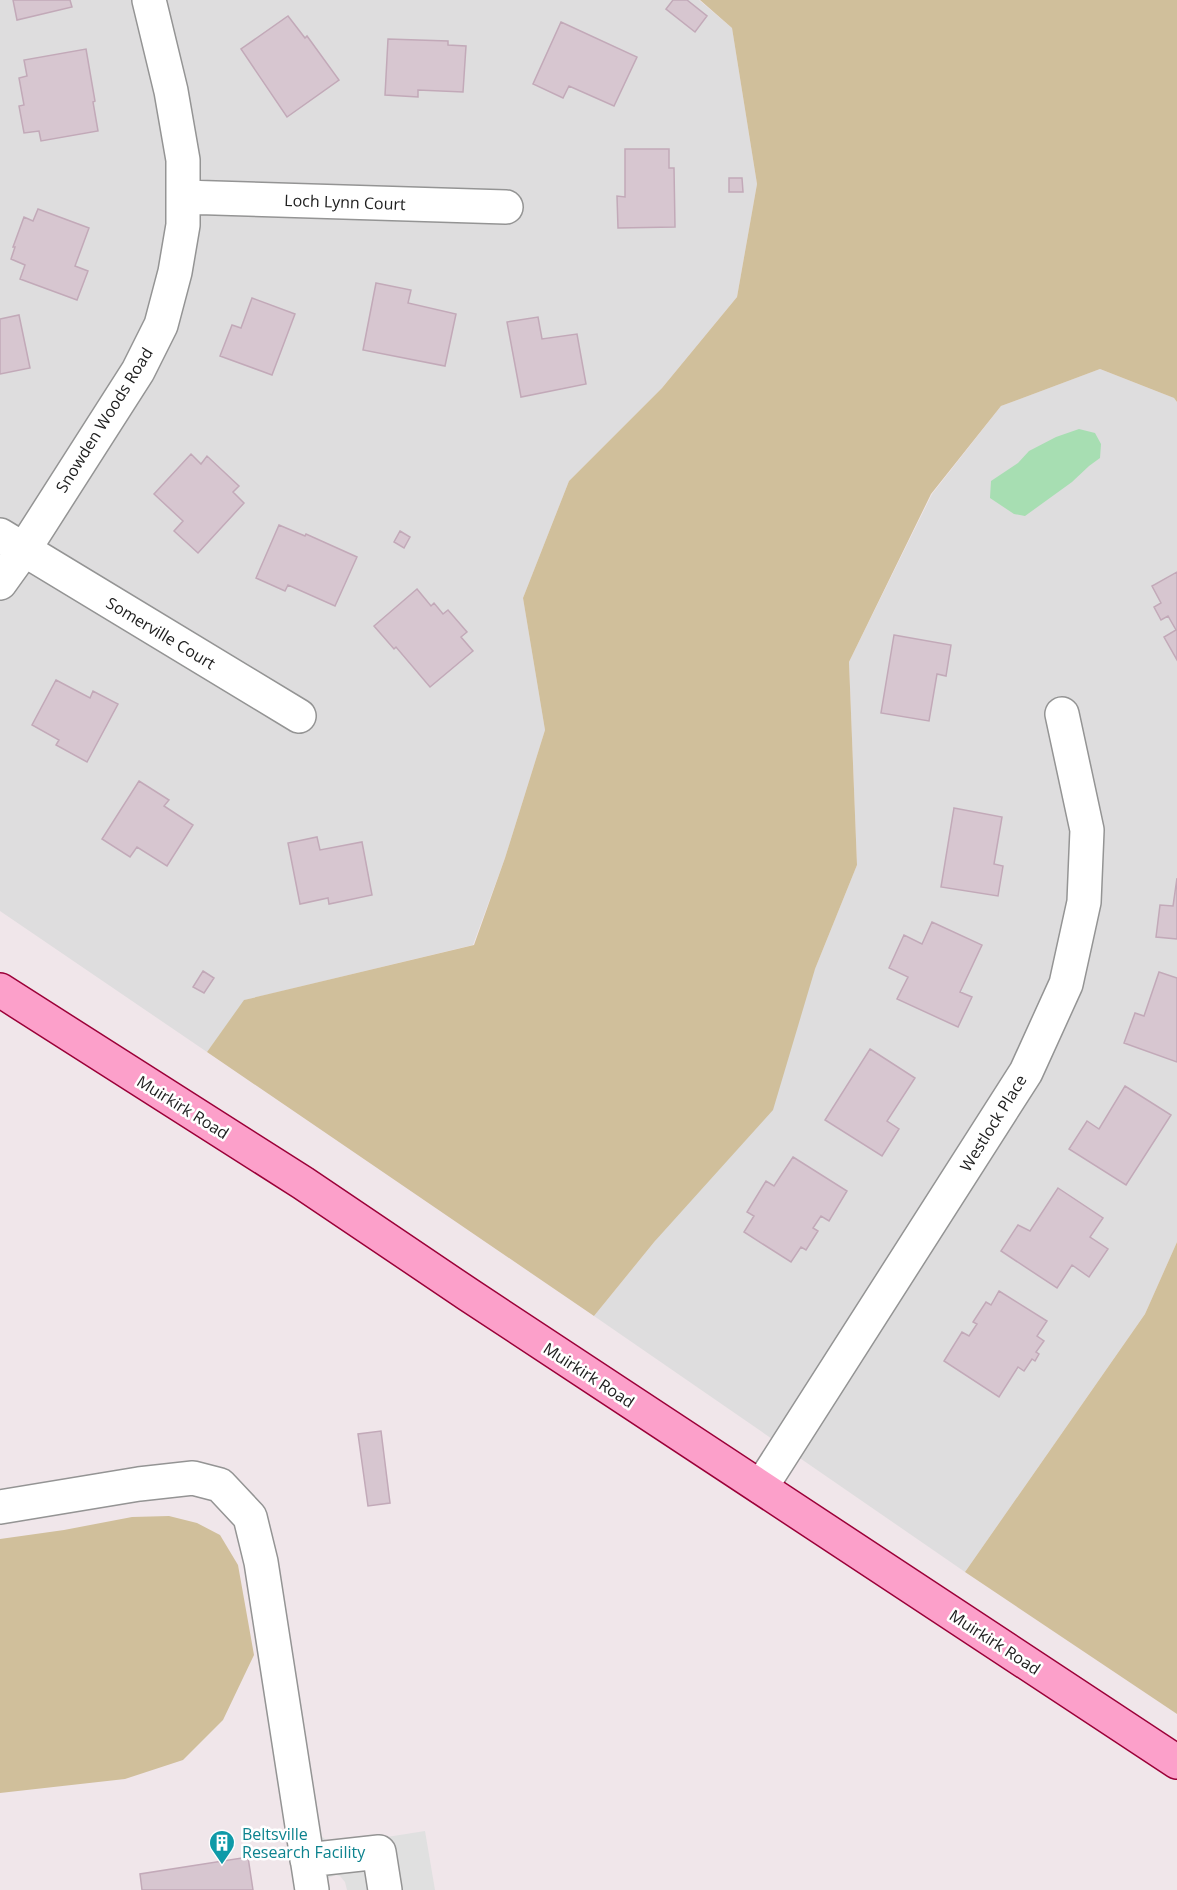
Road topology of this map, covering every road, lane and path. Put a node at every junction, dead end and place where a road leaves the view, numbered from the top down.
1 (149, 0) edge
2 (183, 197) junction
3 (506, 207) dead end
4 (11, 543) edge
5 (0, 583) edge
6 (1062, 714) dead end
7 (299, 716) dead end
8 (0, 990) edge
9 (761, 1487) junction
10 (0, 1507) edge
11 (1177, 1762) edge
12 (309, 1875) edge
13 (385, 1890) edge

1 - 2 street, Snowden Woods Road
2 - 3 street, Loch Lynn Court
2 - 4 street, Snowden Woods Road
4 - 5 street, Snowden Woods Road
4 - 7 street, Somerville Court
6 - 9 street, Westlock Place
8 - 9 main road, Muirkirk Road
9 - 11 main road, Muirkirk Road
10 - 12 street
12 - 13 street

